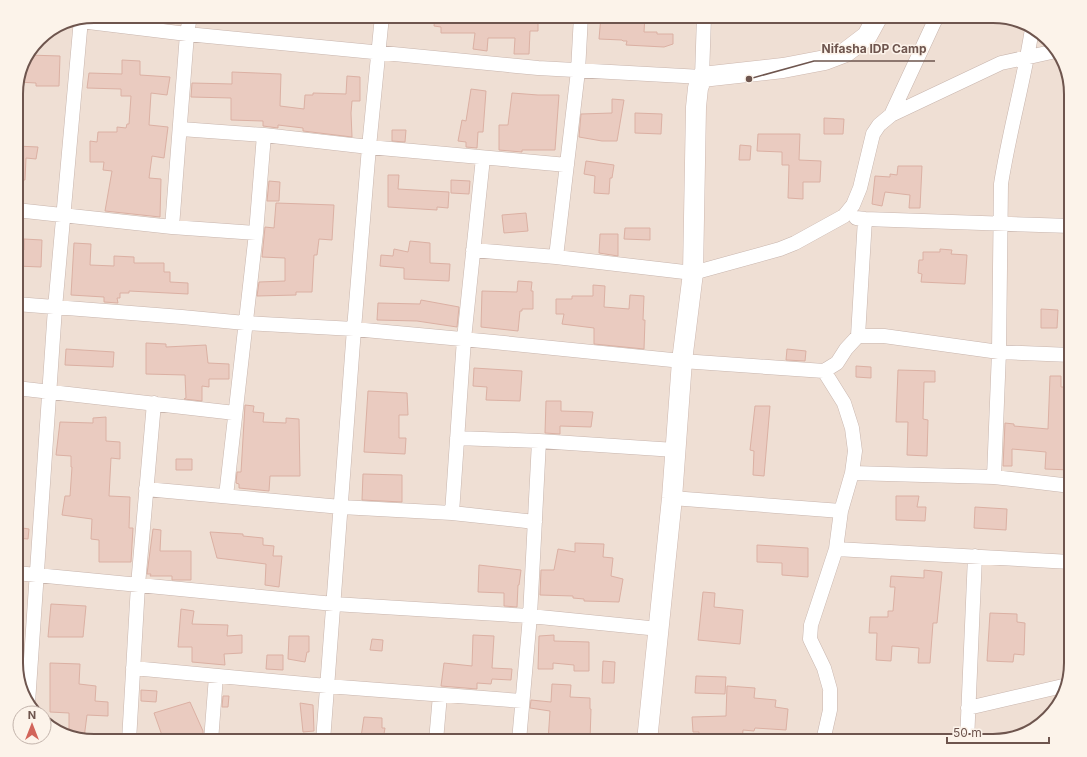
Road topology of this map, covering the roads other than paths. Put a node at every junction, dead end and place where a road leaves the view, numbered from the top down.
1 (101, 23) edge
2 (189, 23) edge
3 (381, 23) edge
4 (581, 23) edge
5 (704, 23) edge
6 (874, 23) edge
7 (934, 23) edge
8 (78, 25) edge
9 (187, 34) junction
10 (1031, 34) edge
11 (1050, 52) edge
12 (379, 53) junction
13 (1028, 56) junction
14 (578, 70) junction
15 (702, 77) junction
16 (891, 115) junction
17 (181, 129) junction
18 (264, 135) junction
19 (369, 147) junction
20 (483, 158) junction
21 (566, 165) junction
22 (23, 211) edge
23 (63, 215) junction
24 (844, 216) junction
25 (865, 219) junction
26 (1001, 225) junction
27 (1064, 226) edge
28 (172, 227) junction
29 (256, 234) junction
30 (473, 250) junction
31 (556, 257) junction
32 (693, 273) junction
33 (23, 305) edge
34 (55, 308) junction
35 (245, 323) junction
36 (354, 329) junction
37 (858, 336) junction
38 (464, 339) junction
39 (999, 352) junction
40 (1064, 355) edge
41 (682, 361) junction
42 (824, 371) junction
43 (23, 389) edge
44 (49, 391) junction
45 (154, 403) junction
46 (235, 412) junction
47 (458, 438) junction
48 (539, 441) junction
49 (675, 450) junction
50 (852, 473) junction
51 (994, 477) junction
52 (1064, 485) edge
53 (146, 489) junction
54 (226, 496) junction
55 (672, 498) junction
56 (341, 507) junction
57 (841, 511) junction
58 (452, 513) junction
59 (535, 522) junction
60 (836, 549) junction
61 (975, 556) junction
62 (1064, 562) edge
63 (23, 575) edge
64 (37, 576) junction
65 (138, 585) junction
66 (334, 604) junction
67 (530, 616) junction
68 (659, 629) junction
69 (133, 668) junction
70 (216, 676) junction
71 (327, 686) junction
72 (1060, 687) edge
73 (29, 691) edge
74 (440, 695) junction
75 (522, 702) junction
76 (968, 708) junction
77 (129, 734) edge
78 (212, 734) edge
79 (324, 734) edge
80 (437, 734) edge
81 (520, 734) edge
82 (648, 734) edge
83 (825, 734) edge
84 (967, 734) edge

1 - 9 street
2 - 9 street
3 - 12 street
4 - 14 street
5 - 15 street
6 - 15 street
7 - 16 street
8 - 23 street
9 - 12 street
9 - 17 street
10 - 13 street
11 - 13 street
12 - 14 street
12 - 19 street
13 - 16 street
13 - 26 street
14 - 15 street
14 - 21 street
15 - 32 street
16 - 24 street
17 - 18 street
17 - 28 street
18 - 19 street
18 - 29 street
19 - 20 street
19 - 36 street
20 - 21 street
20 - 30 street
21 - 31 street
22 - 23 street
23 - 28 street
23 - 34 street
24 - 25 street
24 - 32 street
25 - 26 street
25 - 37 street
26 - 27 street
26 - 39 street
28 - 29 street
29 - 35 street
30 - 31 street
30 - 38 street
31 - 32 street
32 - 41 street
33 - 34 street
34 - 35 street
34 - 44 street
35 - 36 street
35 - 46 street
36 - 38 street
36 - 56 street
37 - 39 street
37 - 42 street
38 - 41 street
38 - 47 street
39 - 40 street
39 - 51 street
41 - 42 street
41 - 49 street
42 - 50 street
43 - 44 street
44 - 45 street
44 - 64 street
45 - 46 street
45 - 53 street
46 - 54 street
47 - 48 street
47 - 58 street
48 - 49 street
48 - 59 street
49 - 55 street
50 - 51 street
50 - 57 street
51 - 52 street
53 - 54 street
53 - 65 street
54 - 56 street
55 - 57 street
55 - 68 street
56 - 58 street
56 - 66 street
57 - 60 street
58 - 59 street
59 - 67 street
60 - 61 street
60 - 83 street
61 - 62 street
61 - 76 street
63 - 64 street
64 - 65 street
64 - 73 street
65 - 66 street
65 - 69 street
66 - 67 street
66 - 71 street
67 - 68 street
67 - 75 street
68 - 82 street
69 - 70 street
69 - 77 street
70 - 71 street
70 - 78 street
71 - 74 street
71 - 79 street
72 - 76 street
74 - 75 street
74 - 80 street
75 - 81 street
76 - 84 street

